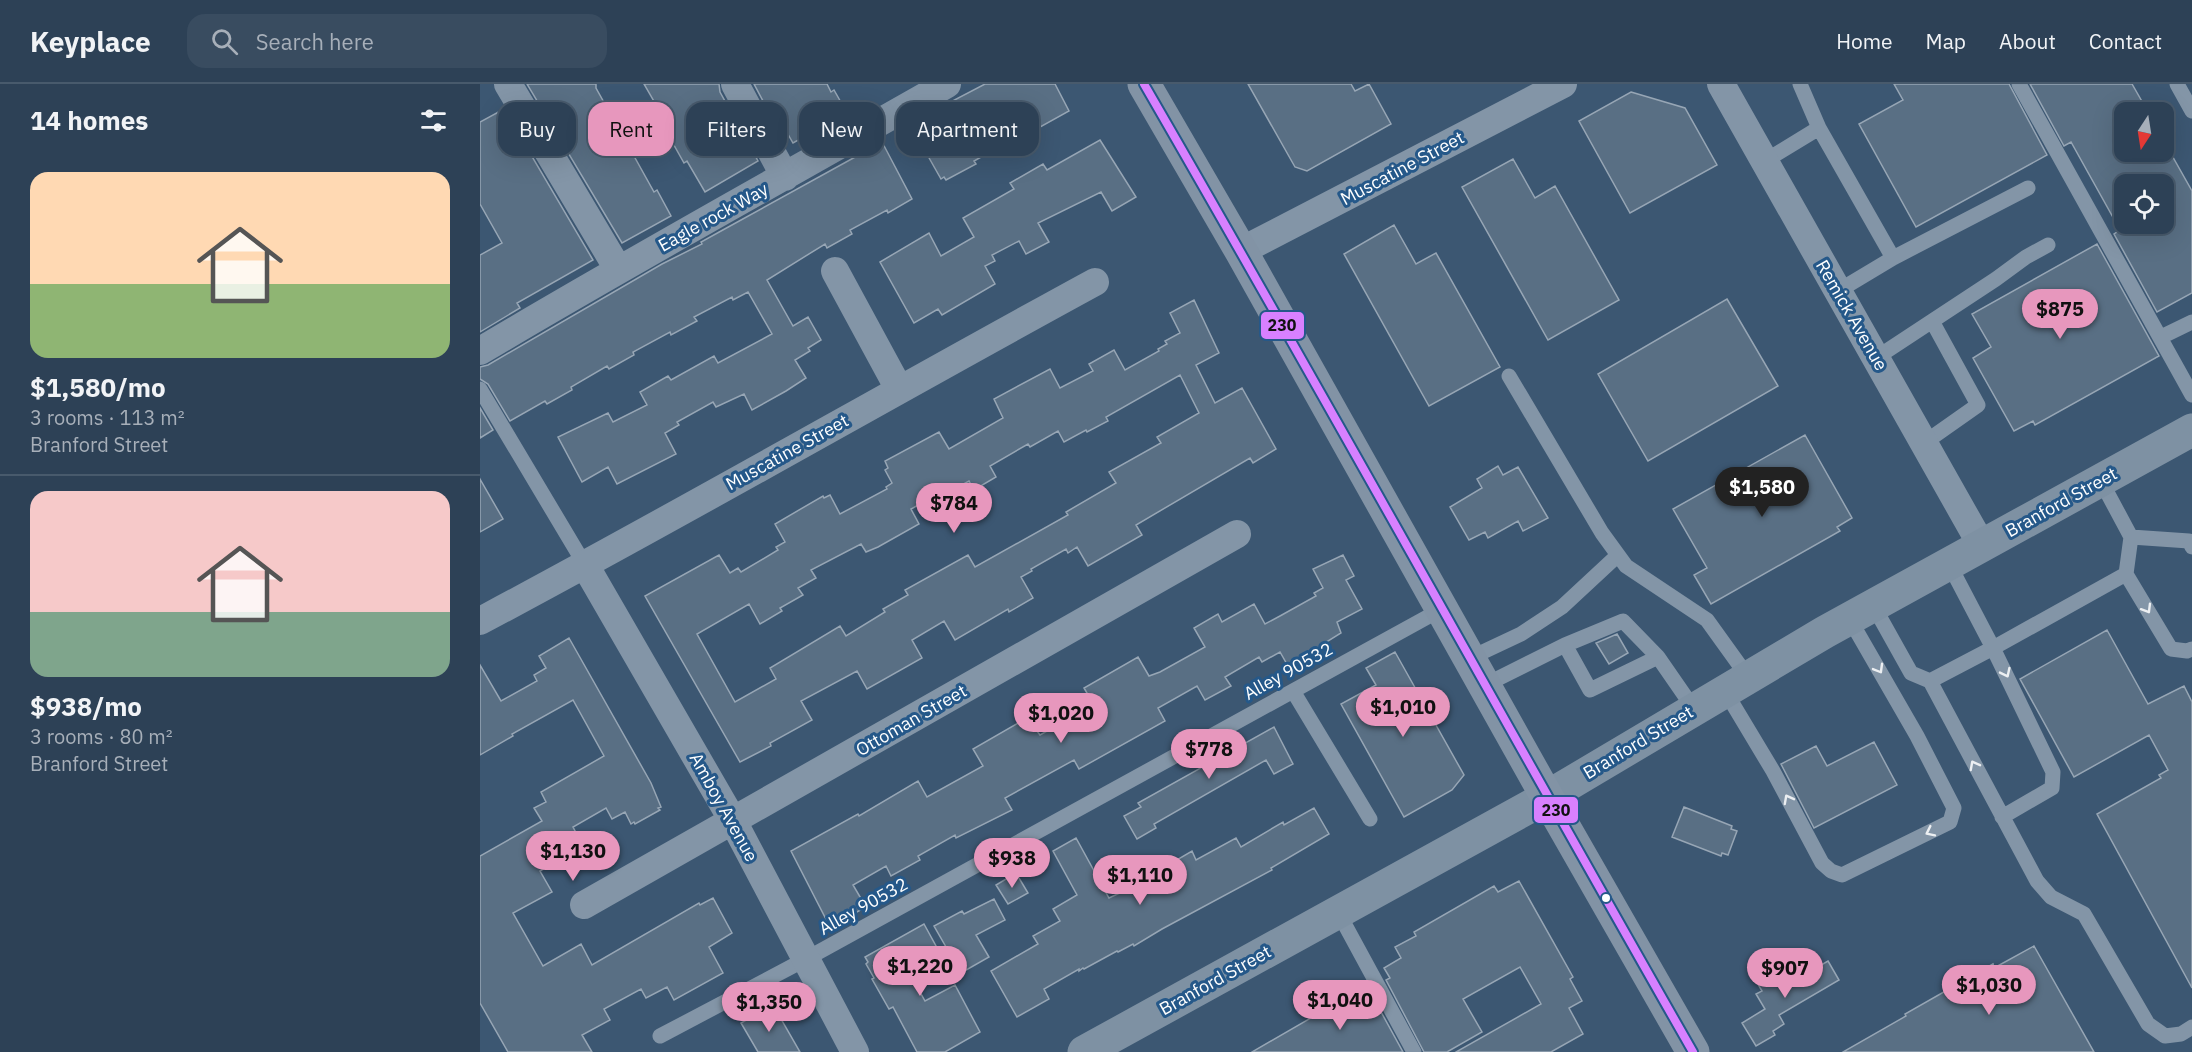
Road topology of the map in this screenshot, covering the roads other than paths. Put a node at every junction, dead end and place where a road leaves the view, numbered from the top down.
1 (508, 84) edge
2 (735, 84) edge
3 (947, 84) edge
4 (1144, 84) edge
5 (1563, 84) edge
6 (1721, 84) edge
7 (1800, 84) edge
8 (2019, 84) edge
9 (2177, 84) edge
10 (2192, 111) edge
11 (1819, 128) junction
12 (1765, 161) junction
13 (785, 177) junction
14 (2028, 188) dead end
15 (2048, 245) dead end
16 (1241, 252) junction
17 (1893, 258) junction
18 (618, 269) junction
19 (835, 271) dead end
20 (1095, 282) dead end
21 (1838, 291) junction
22 (1932, 321) junction
23 (2192, 322) edge
24 (2161, 337) junction
25 (480, 351) edge
26 (1876, 358) junction
27 (1509, 376) dead end
28 (480, 389) edge
29 (899, 389) junction
30 (2192, 395) edge
31 (2192, 430) edge
32 (1924, 443) junction
33 (2100, 481) junction
34 (1237, 534) dead end
35 (2131, 537) junction
36 (1982, 546) junction
37 (2192, 547) edge
38 (1618, 555) junction
39 (1949, 564) junction
40 (585, 565) junction
41 (2126, 574) junction
42 (1442, 609) junction
43 (1861, 612) junction
44 (480, 621) edge
45 (1565, 645) junction
46 (1993, 648) junction
47 (2192, 649) edge
48 (1658, 657) junction
49 (1477, 671) junction
50 (1930, 681) junction
51 (1737, 684) junction
52 (1293, 691) junction
53 (1694, 709) junction
54 (1547, 796) junction
55 (2002, 817) junction
56 (1370, 819) dead end
57 (733, 820) junction
58 (584, 905) dead end
59 (1338, 912) junction
60 (806, 959) junction
61 (2192, 1027) edge
62 (660, 1036) dead end
63 (855, 1052) edge
64 (1084, 1052) edge
65 (1414, 1052) edge
66 (1693, 1052) edge

1 - 18 street
2 - 13 street
3 - 13 street, Eagle rock Way
4 - 16 main road
5 - 16 street, Muscatine Street
6 - 12 street, Remick Avenue
7 - 11 lane
8 - 24 lane
9 - 10 lane
11 - 12 lane
11 - 17 lane
12 - 21 street, Remick Avenue
13 - 18 street, Eagle rock Way
14 - 17 lane
15 - 22 lane
16 - 42 main road
17 - 21 lane
18 - 25 street, Eagle rock Way
19 - 29 street
20 - 29 street, Muscatine Street
21 - 26 street, Remick Avenue
22 - 26 lane
22 - 32 lane
23 - 24 lane
24 - 30 lane
26 - 32 street, Remick Avenue
27 - 38 lane
28 - 40 lane
29 - 40 street, Muscatine Street
31 - 33 main road, Branford Street
32 - 36 street, Remick Avenue
33 - 35 lane
33 - 36 main road, Branford Street
34 - 57 street, Ottoman Street
35 - 37 lane
35 - 41 lane
36 - 39 main road, Branford Street
38 - 49 lane
38 - 51 lane
39 - 43 main road, Branford Street
39 - 46 lane
40 - 44 street, Muscatine Street
40 - 57 street, Amboy Avenue
41 - 46 lane
41 -> 47 lane
42 - 49 main road
42 - 52 lane, Alley 90532
43 - 50 lane
43 - 51 main road, Branford Street
43 -> 51 lane
45 - 48 lane
45 - 48 lane
45 - 49 lane
46 - 50 lane
46 -> 55 lane
48 - 53 lane
49 - 54 main road
55 -> 50 lane
51 - 53 main road, Branford Street
52 - 56 lane
52 - 60 lane, Alley 90532
53 - 54 main road, Branford Street
54 - 59 main road, Branford Street
54 - 66 main road
55 - 61 lane
57 - 58 street, Ottoman Street
57 - 60 street, Amboy Avenue
59 - 64 main road, Branford Street
59 - 65 lane
60 - 62 lane, Alley 90532
60 - 63 street, Amboy Avenue

